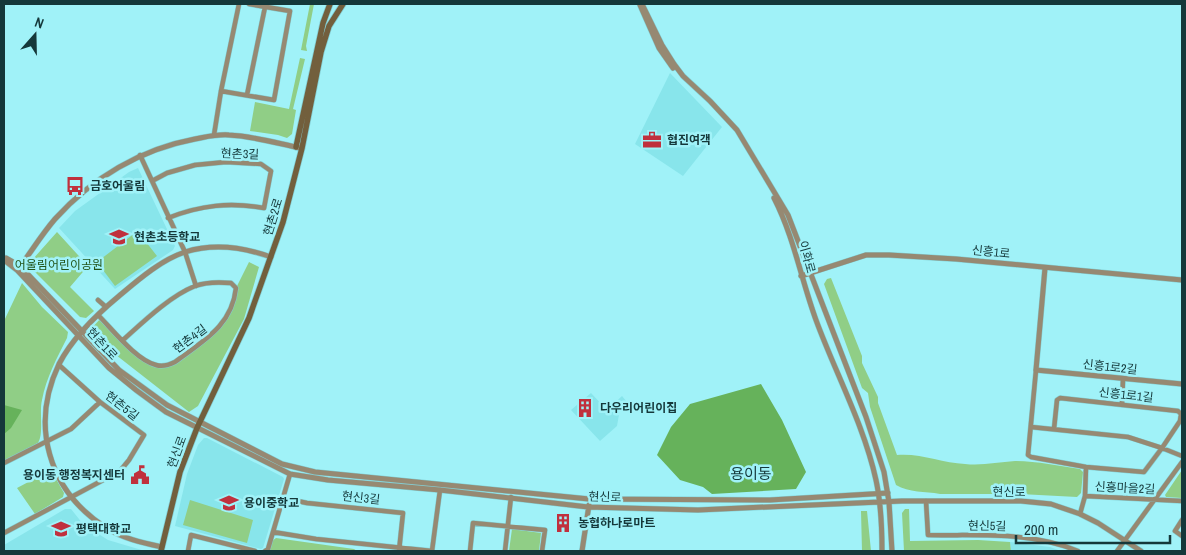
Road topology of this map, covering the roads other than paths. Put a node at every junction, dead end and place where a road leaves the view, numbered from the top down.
1 (239, 4) edge
2 (249, 4) edge
3 (343, 4) edge
4 (640, 4) edge
5 (329, 5) edge
6 (265, 7) junction
7 (221, 91) junction
8 (247, 95) junction
9 (214, 135) junction
10 (299, 148) junction
11 (140, 156) junction
12 (152, 181) junction
13 (168, 218) junction
14 (185, 252) junction
15 (271, 257) junction
16 (4, 258) edge
17 (19, 268) junction
18 (1045, 268) junction
19 (810, 274) junction
20 (801, 276) junction
21 (1182, 280) edge
22 (196, 286) junction
23 (98, 300) dead end
24 (106, 307) junction
25 (98, 315) junction
26 (80, 333) junction
27 (123, 340) junction
28 (59, 365) junction
29 (1036, 370) junction
30 (1123, 379) junction
31 (1182, 384) edge
32 (100, 402) junction
33 (1122, 405) junction
34 (198, 425) junction
35 (1031, 427) junction
36 (1054, 429) junction
37 (46, 442) junction
38 (1162, 448) junction
39 (1182, 456) edge
40 (1182, 462) edge
41 (4, 463) edge
42 (1086, 467) junction
43 (290, 474) junction
44 (440, 490) junction
45 (888, 493) junction
46 (877, 494) junction
47 (1085, 496) junction
48 (70, 497) junction
49 (511, 497) junction
50 (283, 498) junction
51 (589, 499) junction
52 (1155, 499) junction
53 (926, 501) junction
54 (1182, 501) edge
55 (878, 502) junction
56 (889, 502) junction
57 (588, 507) junction
58 (1080, 514) junction
59 (1182, 520) edge
60 (507, 526) junction
61 (273, 532) junction
62 (4, 533) edge
63 (1182, 536) edge
64 (1125, 540) junction
65 (224, 544) junction
66 (365, 545) junction
67 (161, 549) edge
68 (399, 549) edge
69 (188, 551) edge
70 (222, 551) edge
71 (255, 551) edge
72 (265, 551) edge
73 (364, 551) edge
74 (432, 551) edge
75 (470, 551) edge
76 (505, 551) edge
77 (542, 551) edge
78 (582, 551) edge
79 (882, 551) edge
80 (892, 551) edge
81 (1078, 551) edge
82 (1117, 551) edge
83 (1141, 551) edge

1 - 7 street, 현촌3길
2 - 6 street
3 - 10 main road, 현촌2로
4 - 19 street, 이화로
4 - 20 street, 이화로
5 - 10 main road, 현촌2로
6 - 8 street
6 - 8 street
7 - 8 street
7 - 9 street, 현촌3길
9 - 10 street, 현촌3길
9 - 11 street, 현촌3길
10 - 15 main road, 현촌2로
11 - 12 street
11 - 17 street, 현촌3길
12 - 13 street
12 - 13 street, 현촌3길
13 - 14 street
14 - 15 street
14 - 22 street
14 - 24 street
15 - 34 main road, 현촌2로
16 - 17 street
17 - 26 street
18 - 19 street, 신흥1로
18 - 21 street, 신흥1로
18 - 29 street, 신흥1로1길
19 - 20 street, 신흥1로
19 - 45 street, 이화로
20 - 46 street, 이화로
22 - 27 street, 현촌4길
22 - 27 street, 현촌4길
23 - 24 street
24 - 25 street
25 - 26 street
25 - 27 street, 현촌4길
26 - 28 street
26 - 34 street, 현촌1로
28 - 32 street, 현촌5길
28 - 37 street
29 - 30 street, 신흥1로2길
29 - 35 street, 신흥1로1길
30 - 31 street, 신흥1로2길
30 - 33 street
32 - 37 street
32 - 48 street, 현촌5길
33 - 36 street, 신흥1로1길
33 - 38 street, 신흥1로1길
34 - 43 street, 현신로
34 - 51 street, 현신로
34 - 67 main road, 현신로
35 - 36 street
35 - 42 street, 신흥1로1길
36 - 38 street
37 - 41 street
37 - 48 street
38 - 39 street
38 - 42 street, 신흥1로1길
40 - 52 street
42 - 47 street
43 - 44 street, 현신로
43 - 50 street
44 - 49 street, 현신로
44 - 74 street
45 - 46 street, 현신로
45 - 56 street, 이화로
46 - 51 street, 현신로
46 - 55 street, 이화로
47 - 52 street, 신흥마을2길
47 - 58 street, 신흥마을2길
48 - 62 street, 현촌5길
48 - 67 street
49 - 57 street, 현신로
49 - 60 street
50 - 61 street
50 - 68 street, 현신3길
51 - 57 street
52 - 54 street, 신흥마을2길
52 - 64 street
53 - 56 street, 현신로
53 - 58 street, 현신로
53 - 81 street, 현신5길
55 - 56 street, 현신로
55 - 57 street, 현신로
55 - 79 street, 이화로
56 - 80 street
57 - 78 street
58 - 64 street, 현신로
59 - 63 street
60 - 75 street
60 - 76 street
60 - 77 street
61 - 66 street
61 - 72 street
64 - 82 street
64 - 83 street, 현신로
65 - 69 street
65 - 70 street
65 - 71 street
66 - 68 street
66 - 73 street
68 - 74 street

